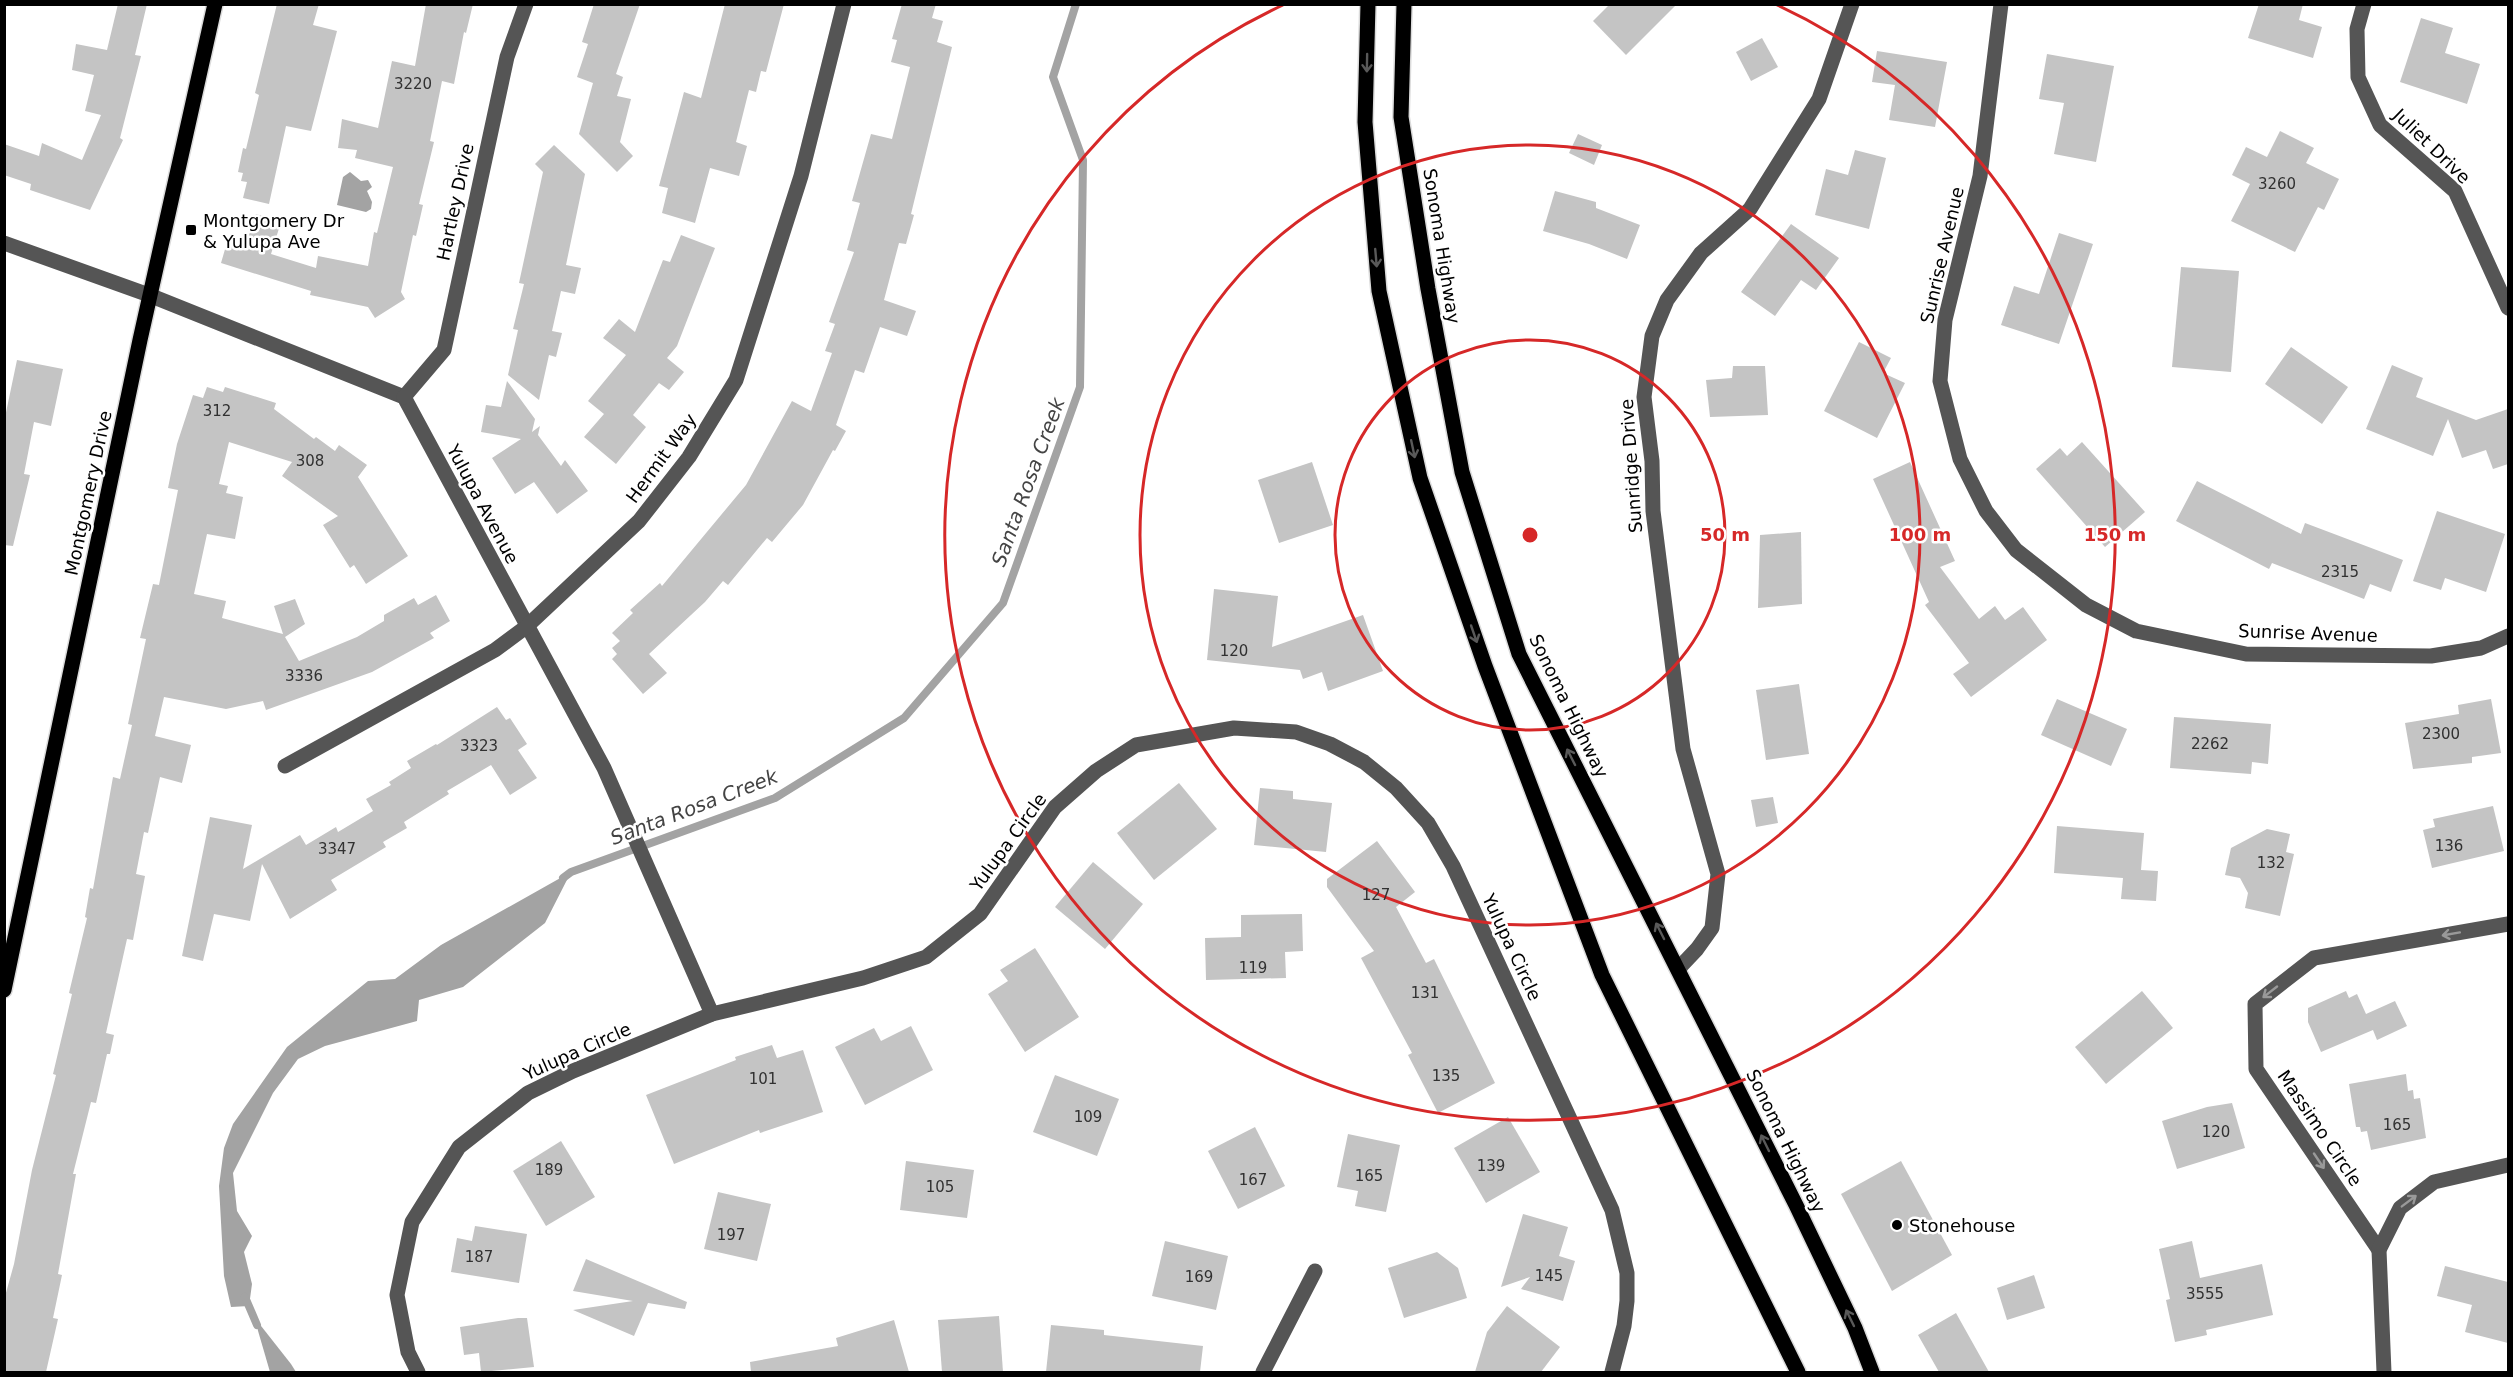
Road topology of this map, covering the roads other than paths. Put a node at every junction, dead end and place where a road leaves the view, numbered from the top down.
1 (215, 4) edge
2 (526, 4) edge
3 (844, 4) edge
4 (1368, 4) edge
5 (1404, 4) edge
6 (1852, 4) edge
7 (2001, 4) edge
8 (2364, 4) edge
9 (4, 243) edge
10 (149, 295) junction
11 (2508, 308) edge
12 (404, 398) junction
13 (526, 627) junction
14 (2508, 636) edge
15 (285, 766) dead end
16 (2508, 924) edge
17 (1679, 968) junction
18 (4, 990) edge
19 (712, 1014) junction
20 (2508, 1165) edge
21 (2379, 1250) junction
22 (1315, 1271) dead end
23 (418, 1372) edge
24 (1263, 1372) edge
25 (1612, 1372) edge
26 (1798, 1372) edge
27 (1872, 1372) edge
28 (2384, 1372) edge

1 - 10 main road, Montgomery Drive
2 - 12 street, Hartley Drive
3 - 13 street, Hermit Way
4 -> 26 main road
17 -> 5 main road, Sonoma Highway
6 - 17 street, Sunridge Drive
7 - 14 street, Sunrise Avenue
8 - 11 street, Juliet Drive
9 - 10 street
10 - 12 street
10 - 18 main road, Montgomery Drive
12 - 13 street, Yulupa Avenue
13 - 15 street, Hermit Way
13 - 19 street, Yulupa Avenue
16 -> 21 street, Massimo Circle
27 -> 17 main road, Sonoma Highway
19 - 23 street, Yulupa Circle
19 - 25 street, Yulupa Circle
21 -> 20 street
21 - 28 street
22 - 24 street

